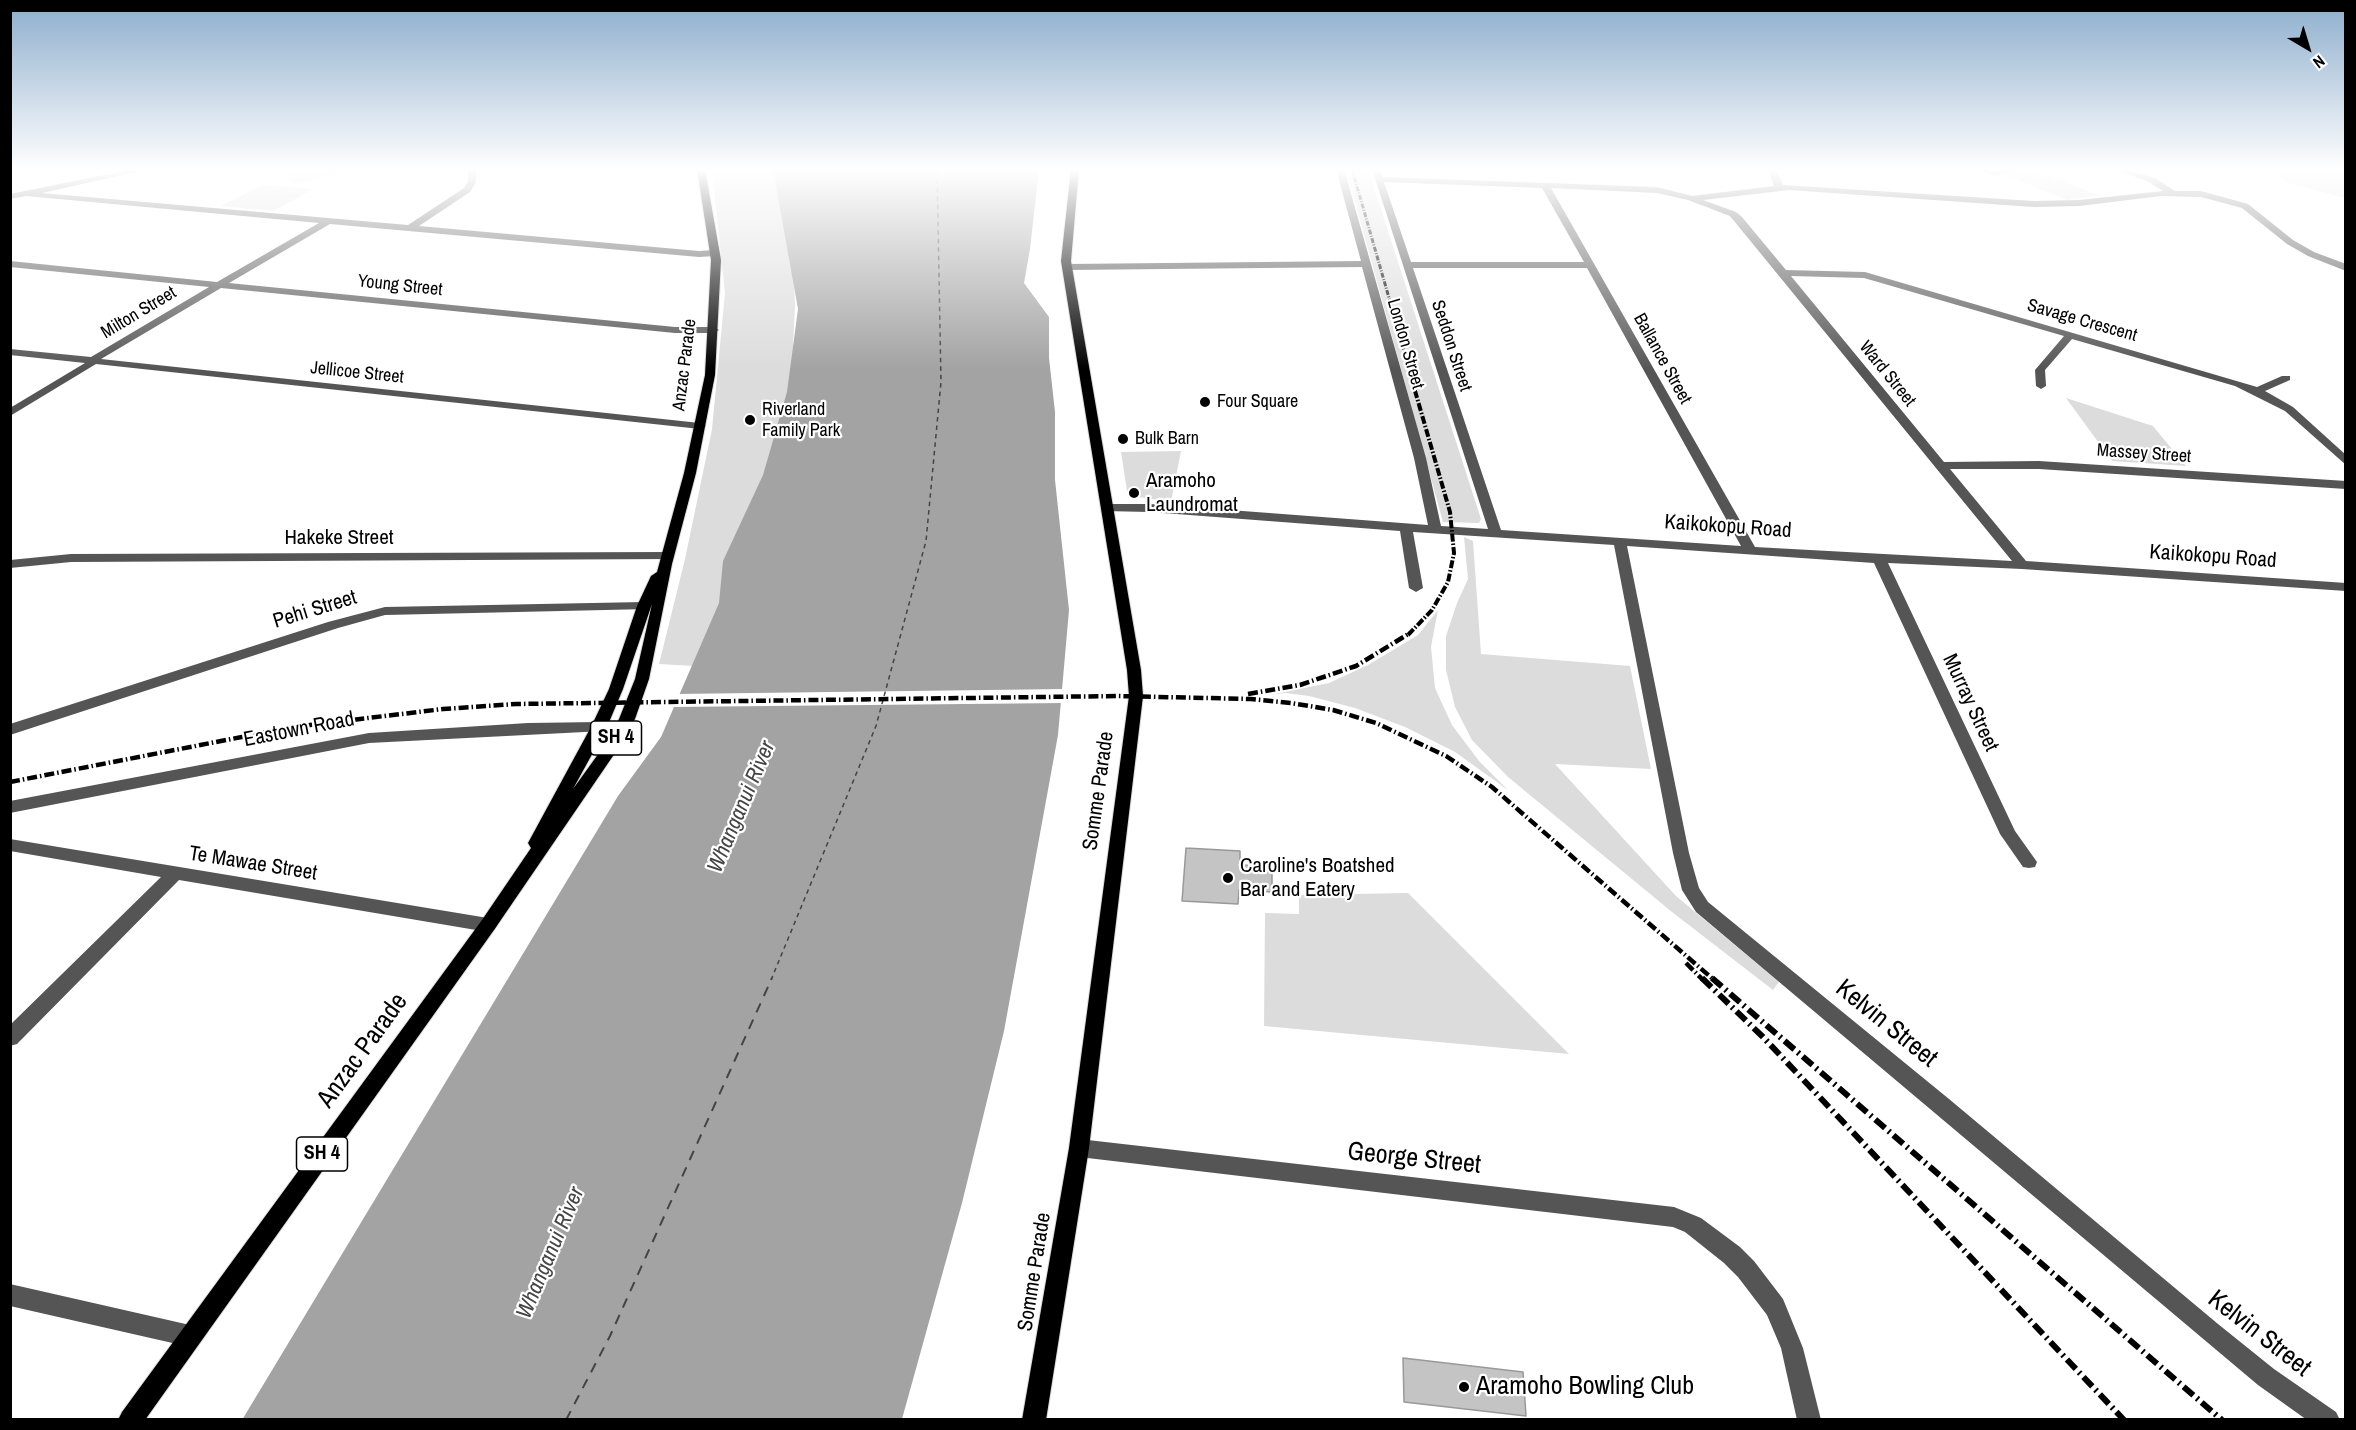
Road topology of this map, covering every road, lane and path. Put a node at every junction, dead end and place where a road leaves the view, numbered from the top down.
1 (303, 236) edge
2 (496, 236) edge
3 (712, 236) edge
4 (1069, 236) edge
5 (1358, 236) edge
6 (1398, 236) edge
7 (1573, 236) edge
8 (1753, 236) edge
9 (2282, 236) edge
10 (715, 253) junction
11 (10, 264) edge
12 (1366, 264) junction
13 (1407, 265) junction
14 (1589, 265) junction
15 (1066, 267) junction
16 (2346, 268) edge
17 (1783, 273) junction
18 (219, 285) junction
19 (714, 330) junction
20 (2070, 334) junction
21 (10, 352) edge
22 (93, 361) junction
23 (2286, 378) dead end
24 (2041, 386) dead end
25 (2257, 391) junction
26 (10, 413) edge
27 (700, 426) junction
28 (2346, 462) edge
29 (1941, 466) junction
30 (2346, 485) edge
31 (1107, 508) junction
32 (1406, 528) junction
33 (1436, 529) junction
34 (1496, 533) junction
35 (1620, 541) junction
36 (1750, 550) junction
37 (1879, 559) junction
38 (666, 560) junction
39 (10, 564) edge
40 (2022, 565) junction
41 (2346, 587) edge
42 (1416, 588) dead end
43 (644, 606) junction
44 (599, 727) junction
45 (10, 730) edge
46 (10, 807) edge
47 (10, 845) edge
48 (2029, 862) dead end
49 (174, 874) junction
50 (512, 888) junction
51 (488, 925) junction
52 (10, 1038) edge
53 (1079, 1148) junction
54 (10, 1295) edge
55 (190, 1336) junction
56 (130, 1419) edge
57 (1034, 1419) edge
58 (1809, 1419) edge
59 (2328, 1419) edge

1 - 18 street, Milton Street
2 - 10 street
3 - 10 main road, Anzac Parade / SH 4
4 - 15 main road, Somme Parade
5 - 12 street, London Street
6 - 13 street, Seddon Street
7 - 14 street, Ballance Street
8 - 17 street, Ward Street
9 - 16 street
10 - 19 main road, Anzac Parade / SH 4
11 - 18 street, Young Street
12 - 15 street
12 - 33 street, London Street
13 - 14 street
13 - 34 street, Seddon Street
14 - 36 street, Ballance Street
15 - 31 main road, Somme Parade
17 - 20 street, Savage Crescent
17 - 29 street, Ward Street
18 - 19 street, Young Street
18 - 22 street, Milton Street
19 - 27 main road, Anzac Parade / SH 4
20 - 24 street
20 - 25 street, Savage Crescent
21 - 22 street, Jellicoe Street
22 - 26 street, Milton Street
22 - 27 street, Jellicoe Street
23 - 25 street
25 - 28 street, Savage Crescent
27 - 38 main road, Anzac Parade / SH 4
29 - 30 street, Massey Street
29 - 40 street, Ward Street
31 - 32 street, Kaikokopu Road
31 - 53 main road, Somme Parade
32 - 33 street, Kaikokopu Road
32 - 42 street
33 - 34 street, Kaikokopu Road
34 - 35 street, Kaikokopu Road
35 - 36 street, Kaikokopu Road
35 - 59 street, Kelvin Street
36 - 37 street, Kaikokopu Road
37 - 40 street, Kaikokopu Road
37 - 48 street, Murray Street
38 - 39 street, Hakeke Street
38 - 43 main road, Anzac Parade / SH 4
38 - 50 main road, Anzac Parade / SH 4
40 - 41 street, Kaikokopu Road
43 - 44 main road, Anzac Parade / SH 4
43 - 45 street, Pehi Street
44 - 46 street, Eastown Road
44 - 50 main road, Anzac Parade / SH 4
47 - 49 street, Te Mawae Street
49 - 51 street, Te Mawae Street
49 - 52 street
50 - 51 main road, Anzac Parade / SH 4
51 - 55 main road, Anzac Parade / SH 4
53 - 57 main road, Somme Parade
53 - 58 street, George Street
54 - 55 street
55 - 56 main road, Anzac Parade / SH 4

